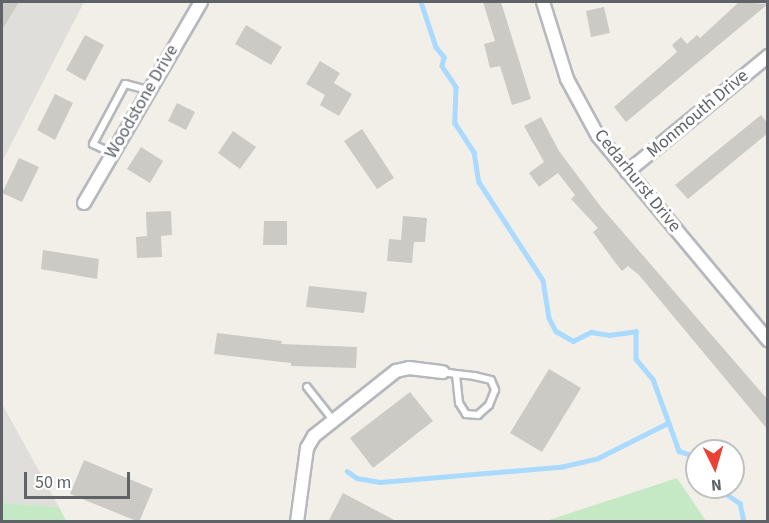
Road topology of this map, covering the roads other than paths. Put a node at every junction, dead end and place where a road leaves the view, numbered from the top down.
1 (201, 2) edge
2 (543, 2) edge
3 (768, 56) edge
4 (148, 90) junction
5 (112, 153) junction
6 (627, 172) junction
7 (84, 203) dead end
8 (768, 340) edge
9 (443, 372) joint
10 (456, 374) junction
11 (307, 387) dead end
12 (333, 420) junction
13 (297, 522) edge

1 - 4 street, Woodstone Drive
2 - 6 street, Cedarhurst Drive
3 - 6 street, Monmouth Drive
4 - 5 street, Woodstone Drive
4 - 5 lane
5 - 7 street, Woodstone Drive
6 - 8 street, Cedarhurst Drive
9 - 10 lane
9 - 12 street
10 - 10 lane
11 - 12 lane
12 - 13 street

